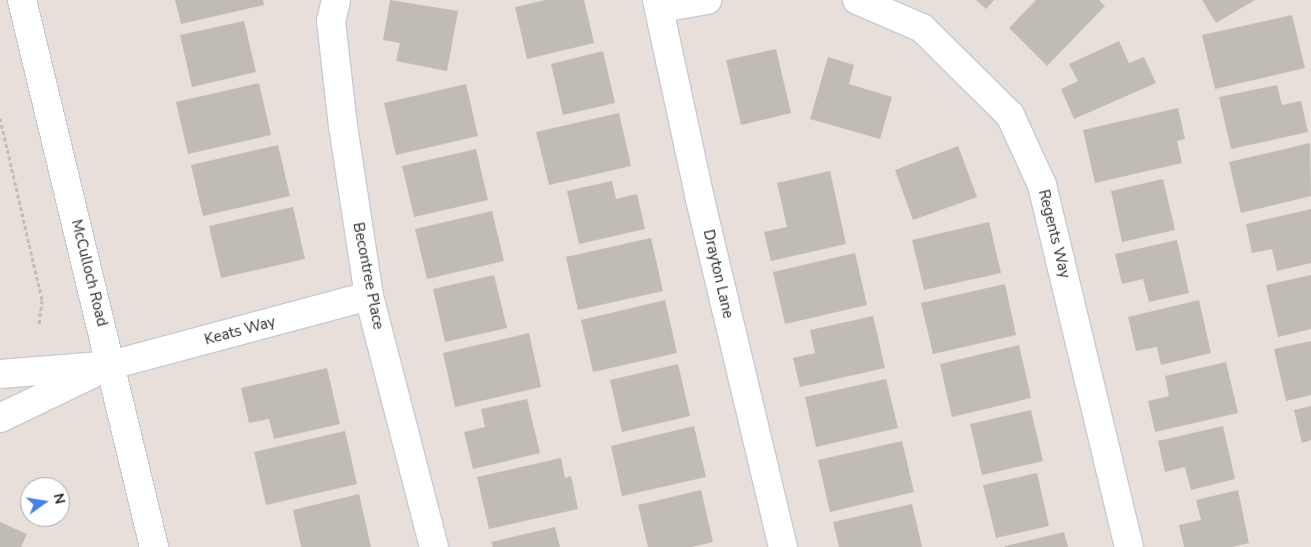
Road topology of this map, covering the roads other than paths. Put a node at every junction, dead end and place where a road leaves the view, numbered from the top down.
1 (22, 0) edge
2 (336, 0) edge
3 (707, 0) edge
4 (857, 0) edge
5 (659, 4) edge
6 (369, 296) junction
7 (111, 365) junction
8 (0, 374) edge
9 (0, 418) edge
10 (154, 547) edge
11 (434, 547) edge
12 (782, 547) edge
13 (1129, 547) edge

1 - 7 street, McCulloch Road
2 - 6 street, Becontree Place
3 - 5 street
4 - 13 street, Regents Way
5 - 12 street, Drayton Lane
6 - 7 street, Keats Way
6 - 11 street, Becontree Place
7 - 8 street
7 - 9 street
7 - 10 street, McCulloch Road

